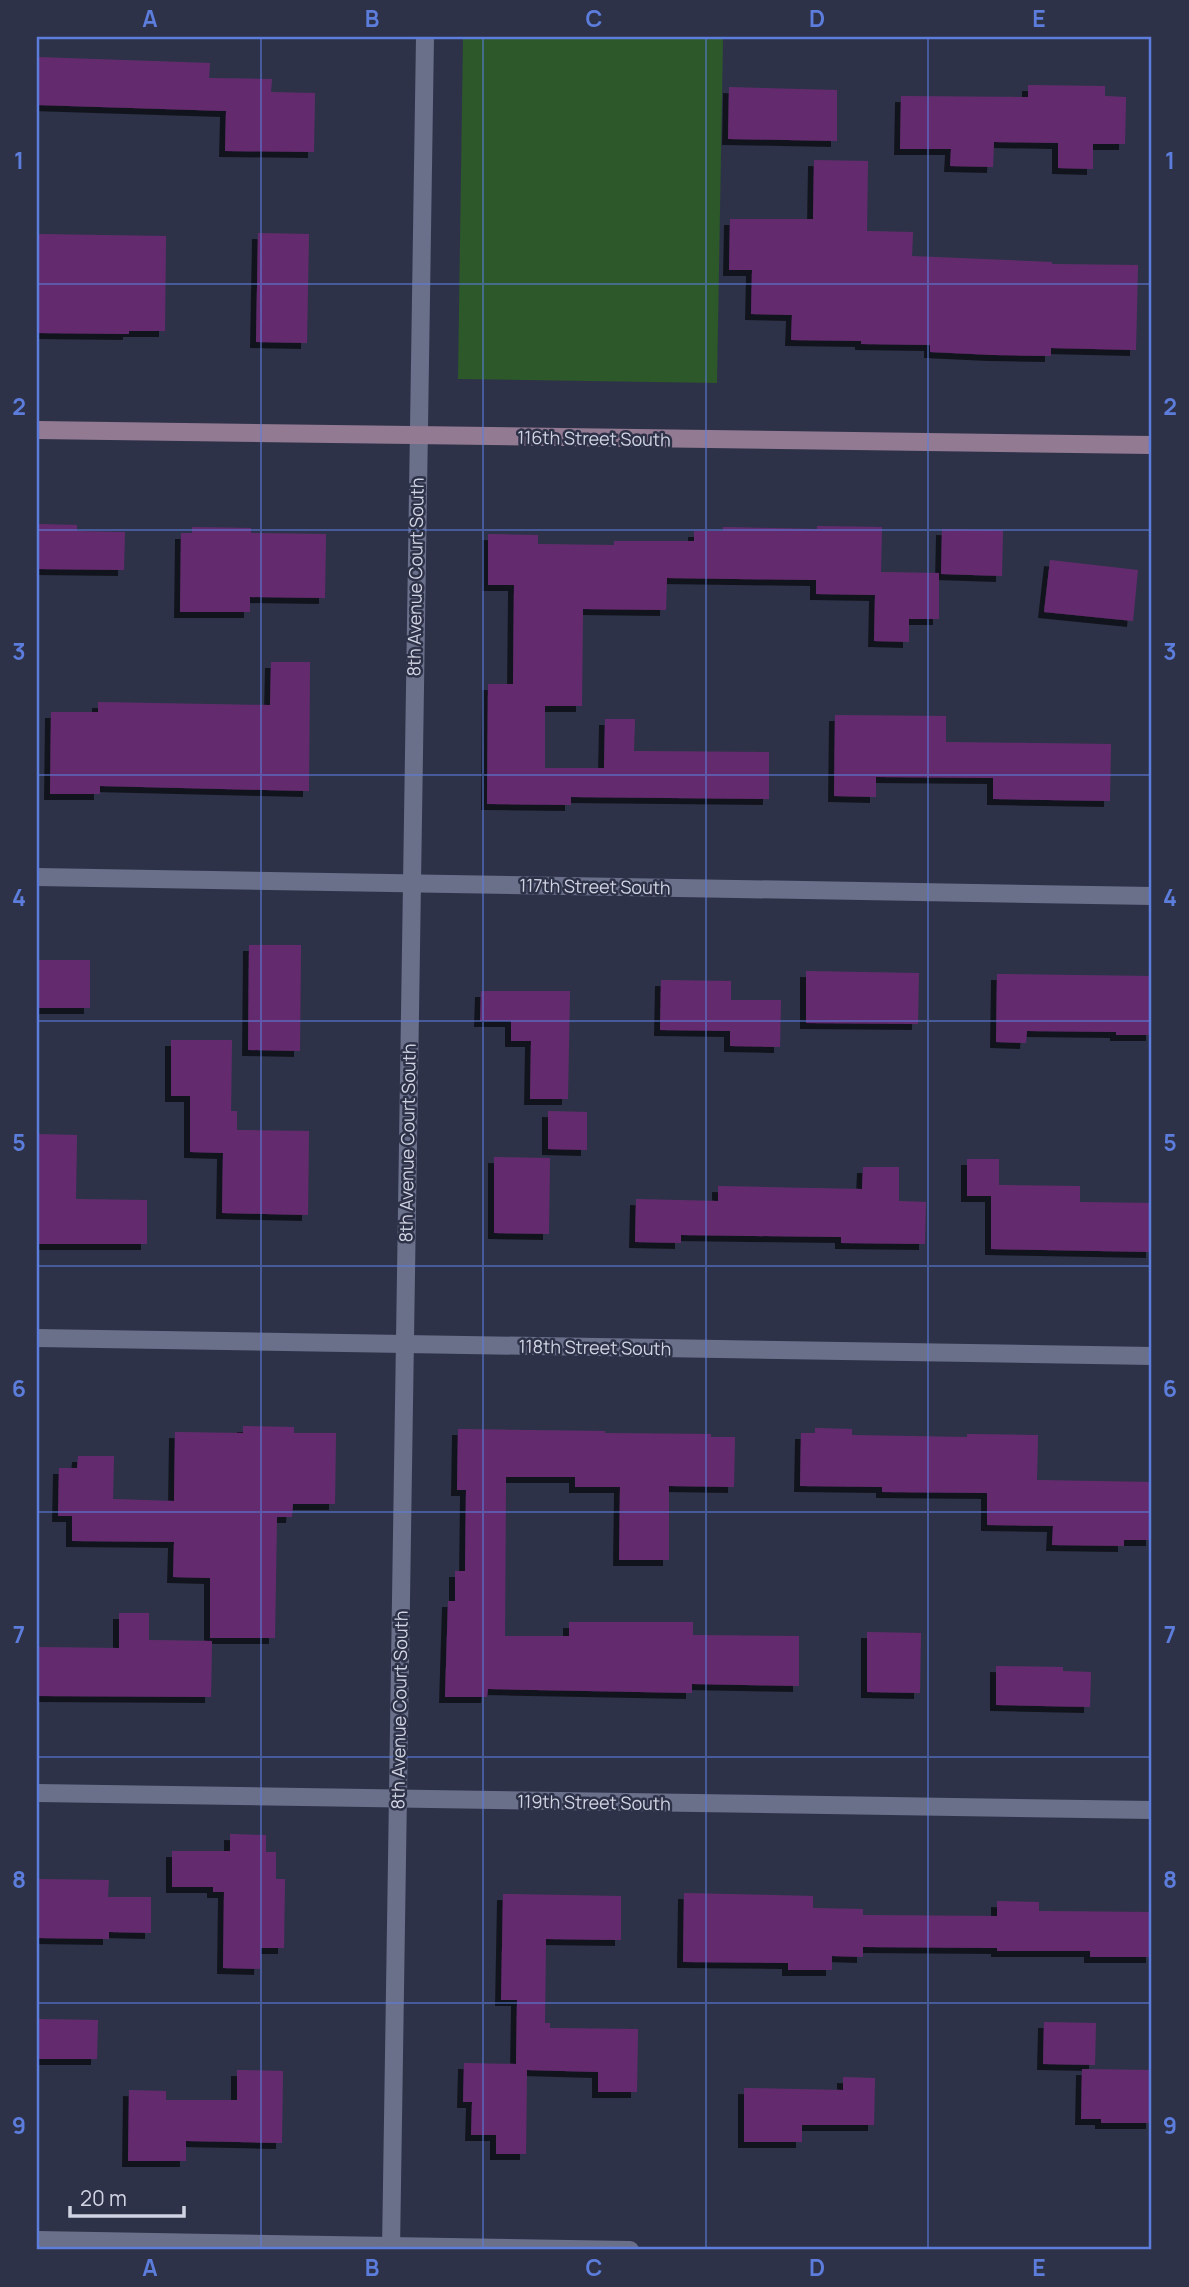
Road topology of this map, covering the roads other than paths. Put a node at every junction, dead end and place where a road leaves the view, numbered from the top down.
1 (425, 37) edge
2 (37, 430) edge
3 (417, 436) junction
4 (1152, 445) edge
5 (37, 877) edge
6 (411, 883) junction
7 (1152, 896) edge
8 (37, 1338) edge
9 (404, 1343) junction
10 (1152, 1356) edge
11 (37, 1793) edge
12 (397, 1799) junction
13 (1152, 1810) edge
14 (37, 2240) edge
15 (391, 2249) edge
16 (630, 2250) edge

1 - 3 street, 8th Avenue Court South
2 - 3 street, 116th Street South
3 - 4 street, 116th Street South
3 - 6 street, 8th Avenue Court South
5 - 6 street, 117th Street South
6 - 7 street, 117th Street South
6 - 9 street, 8th Avenue Court South
8 - 9 street, 118th Street South
9 - 10 street, 118th Street South
9 - 12 street, 8th Avenue Court South
11 - 12 street, 119th Street South
12 - 13 street, 119th Street South
12 - 15 street, 8th Avenue Court South
14 - 15 street
15 - 16 street

